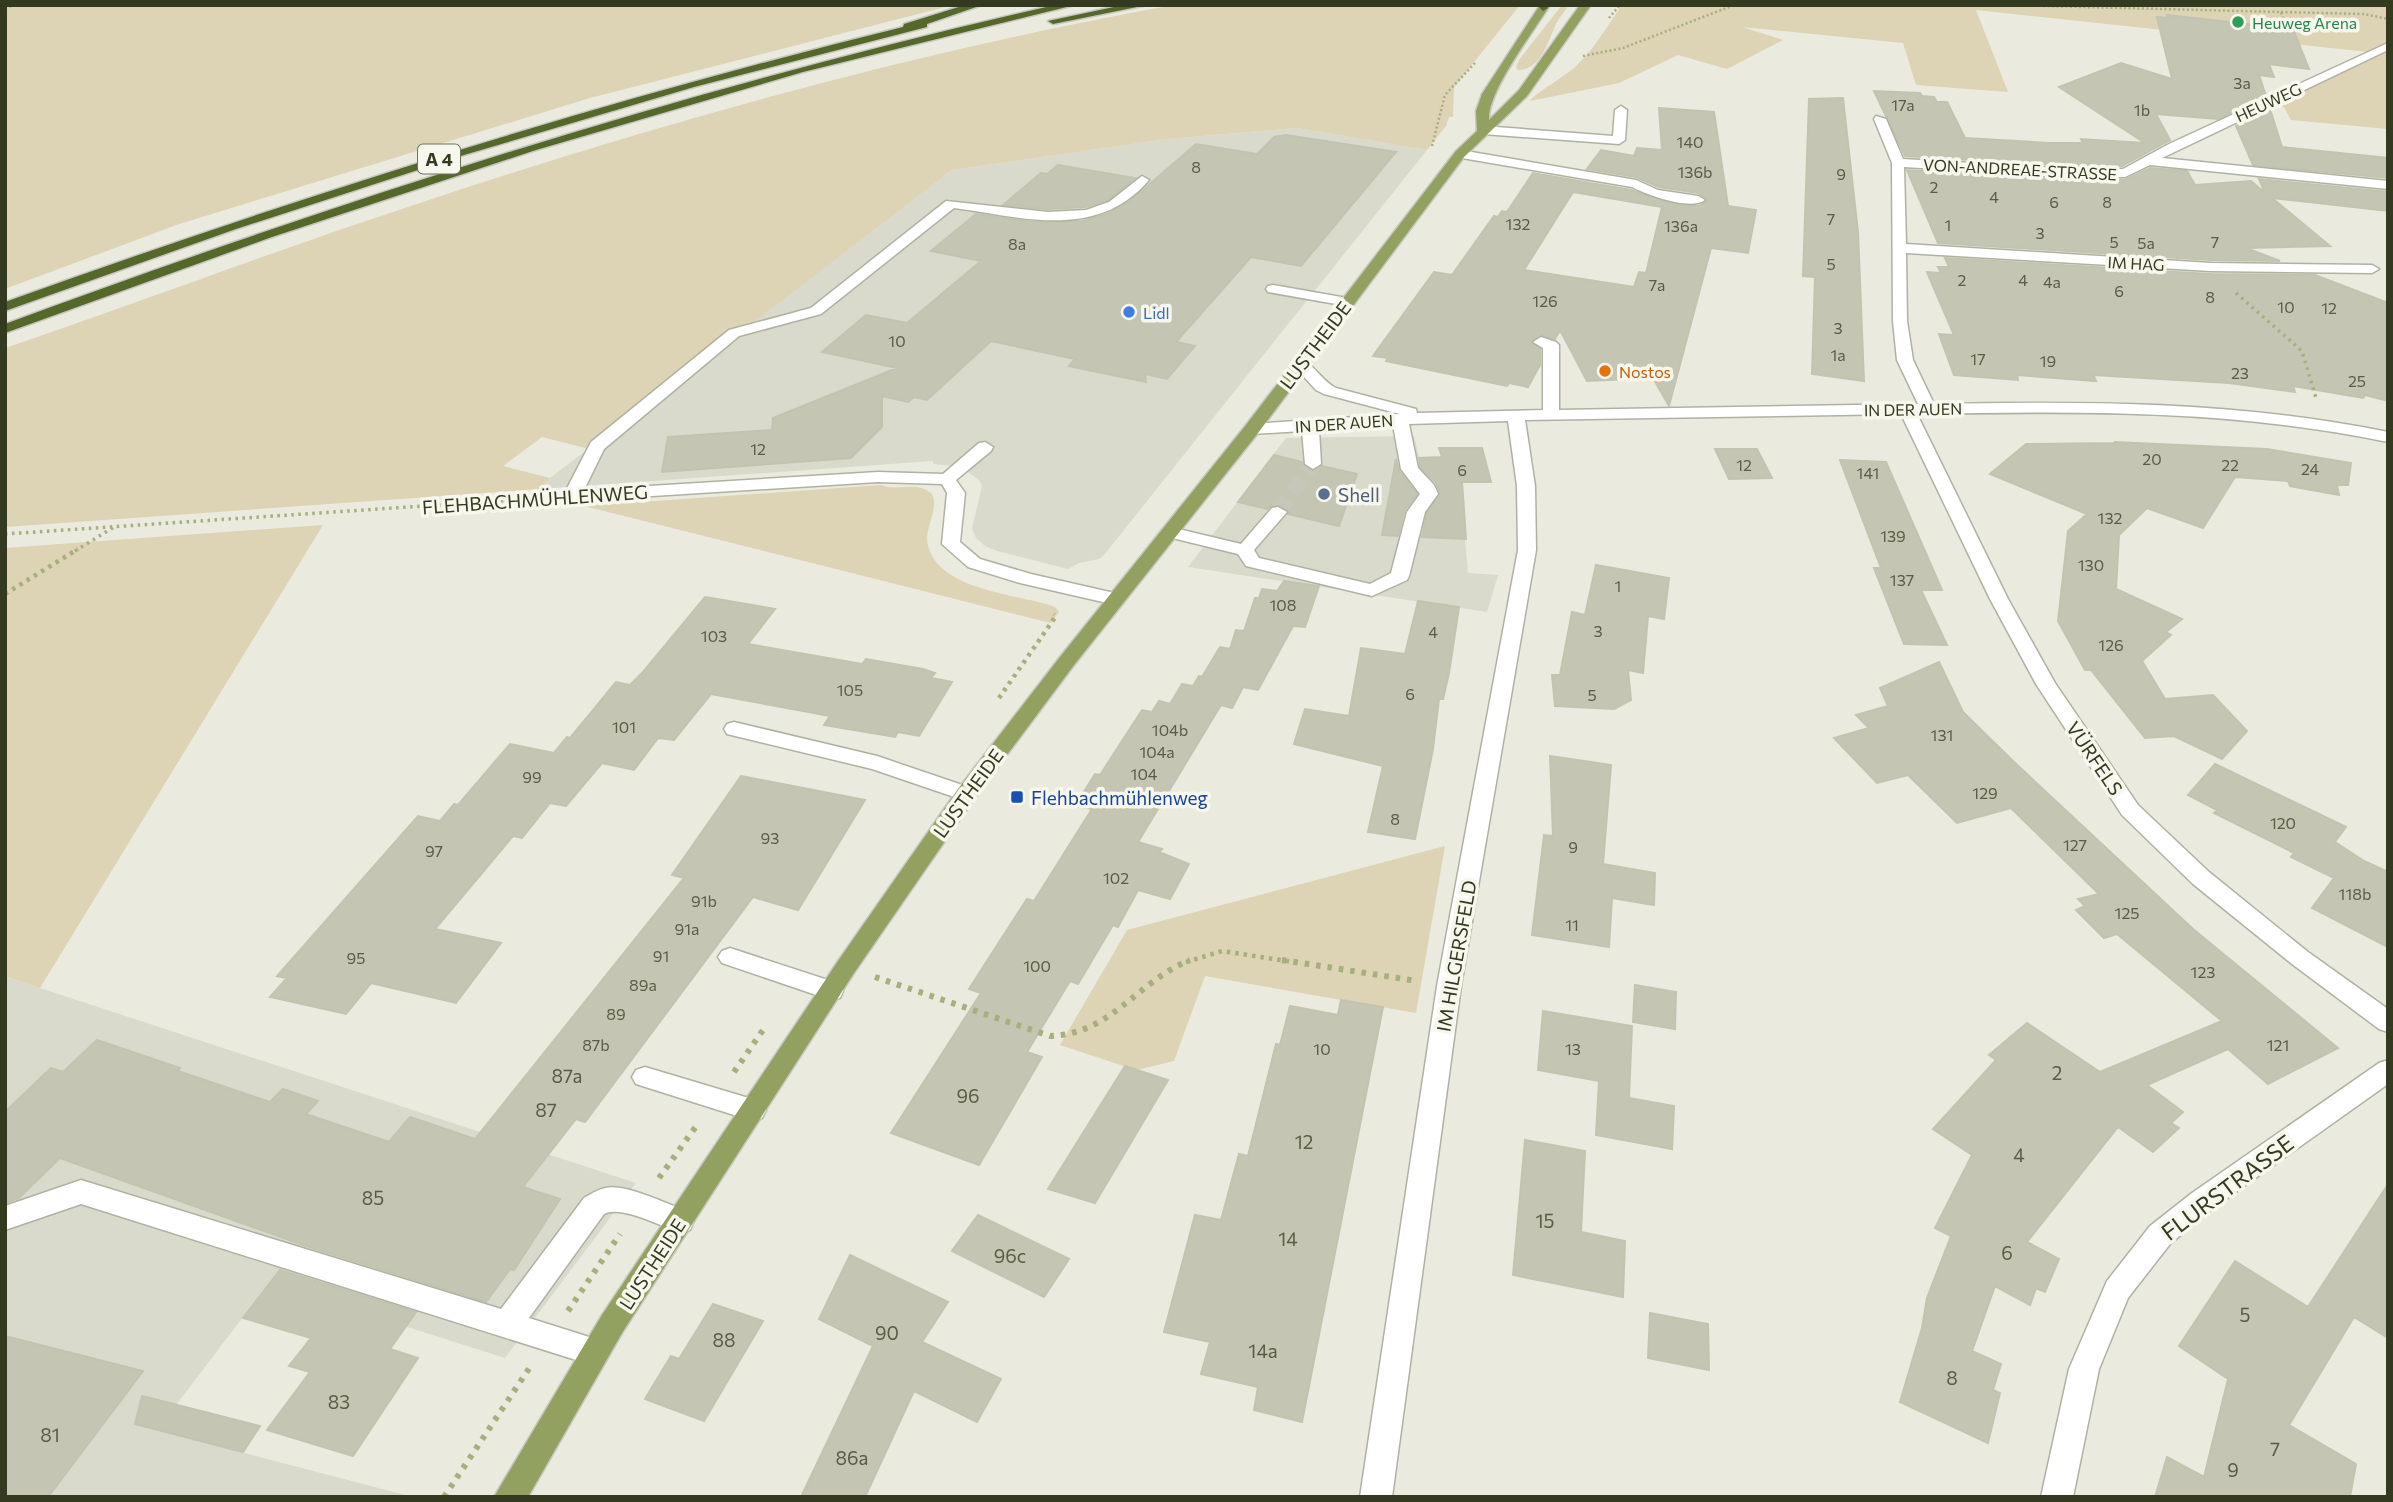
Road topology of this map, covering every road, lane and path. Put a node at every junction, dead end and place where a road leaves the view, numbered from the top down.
1 (15, 5) edge
2 (977, 5) edge
3 (1070, 5) edge
4 (1142, 5) edge
5 (1586, 5) edge
6 (1734, 5) edge
7 (1543, 6) edge
8 (2043, 6) edge
9 (2065, 6) edge
10 (5, 8) edge
11 (994, 8) dead end
12 (2281, 12) junction
13 (2388, 19) edge
14 (2284, 22) dead end
15 (880, 35) junction
16 (2388, 46) edge
17 (1482, 55) dead end
18 (1583, 56) dead end
19 (760, 82) junction
20 (1621, 110) dead end
21 (1880, 119) dead end
22 (1483, 130) junction
23 (1431, 152) dead end
24 (1460, 154) junction
25 (2151, 161) junction
26 (1898, 163) junction
27 (1142, 180) dead end
28 (2388, 185) edge
29 (1698, 200) dead end
30 (1900, 248) junction
31 (2211, 267) junction
32 (2372, 269) dead end
33 (1273, 289) dead end
34 (1347, 302) junction
35 (5, 307) edge
36 (5, 329) edge
37 (1541, 342) dead end
38 (1300, 365) junction
39 (1917, 409) junction
40 (1516, 416) junction
41 (1551, 416) junction
42 (1436, 417) junction
43 (1400, 419) junction
44 (2322, 424) junction
45 (1310, 425) junction
46 (1252, 429) junction
47 (2388, 437) edge
48 (985, 447) dead end
49 (1313, 464) tunnel mouth
50 (947, 480) junction
51 (572, 496) junction
52 (1278, 512) tunnel mouth
53 (115, 527) junction
54 (1170, 532) junction
55 (5, 534) edge
56 (1245, 550) junction
57 (5, 594) edge
58 (1116, 599) junction
59 (734, 729) dead end
60 (966, 794) junction
61 (730, 957) dead end
62 (846, 967) junction
63 (1449, 986) junction
64 (831, 991) junction
65 (2388, 1022) edge
66 (2388, 1070) edge
67 (645, 1077) dead end
68 (753, 1110) junction
69 (5, 1217) edge
70 (680, 1221) junction
71 (507, 1325) junction
72 (595, 1352) junction
73 (510, 1497) edge
74 (1376, 1497) edge
75 (2056, 1497) edge

1 - 10 path
2 - 15 highway
3 - 19 highway, A 4
4 - 19 highway
5 - 22 main road, LUSTHEIDE
6 - 18 path
7 - 22 main road
8 - 9 path
9 - 12 path
11 - 15 highway, A 4
12 - 13 path
12 - 14 path
15 - 35 highway, A 4
16 - 25 street, HEUWEG
17 - 23 path
19 - 36 highway, A 4
20 - 22 street
21 - 26 street
22 - 24 main road, LUSTHEIDE
24 - 29 street
24 - 34 main road, LUSTHEIDE
25 - 26 street, VON-ANDREAE-STRASSE
25 - 28 street, VON-ANDREAE-STRASSE
26 - 30 street, VON-ANDREAE-STRASSE
27 - 51 street
30 - 31 street, IM HAG
30 - 39 street, VON-ANDREAE-STRASSE
31 - 32 street, IM HAG
31 - 44 path
33 - 34 street
34 - 38 main road, LUSTHEIDE
37 - 41 street
38 - 42 street, IN DER AUEN
38 - 46 main road, LUSTHEIDE
39 - 41 street, IN DER AUEN
39 - 44 street, IN DER AUEN
39 - 65 street, VÜRFELS
40 - 41 street, IN DER AUEN
40 - 42 street, IN DER AUEN
40 - 63 street, IM HILGERSFELD
42 - 43 street, IN DER AUEN
43 - 45 street, IN DER AUEN
43 - 56 street
44 - 47 street, IN DER AUEN
45 - 46 street, IN DER AUEN
45 - 49 street
46 - 54 main road, LUSTHEIDE
48 - 50 street
50 - 51 street, FLEHBACHMÜHLENWEG
50 - 58 street
51 - 53 path, FLEHBACHMÜHLENWEG
52 - 56 street
53 - 55 path, FLEHBACHMÜHLENWEG
53 - 57 path
54 - 56 street
54 - 58 main road, LUSTHEIDE
58 - 60 main road, LUSTHEIDE
59 - 60 street
60 - 62 main road, LUSTHEIDE
61 - 64 street
62 - 63 path
62 - 64 main road, LUSTHEIDE
63 - 74 street, IM HILGERSFELD
64 - 68 main road, LUSTHEIDE
66 - 75 street, FLURSTRASSE
67 - 68 street
68 - 70 main road, LUSTHEIDE
69 - 71 street
70 - 71 street
70 - 72 main road, LUSTHEIDE
71 - 72 street
72 - 73 main road, LUSTHEIDE

